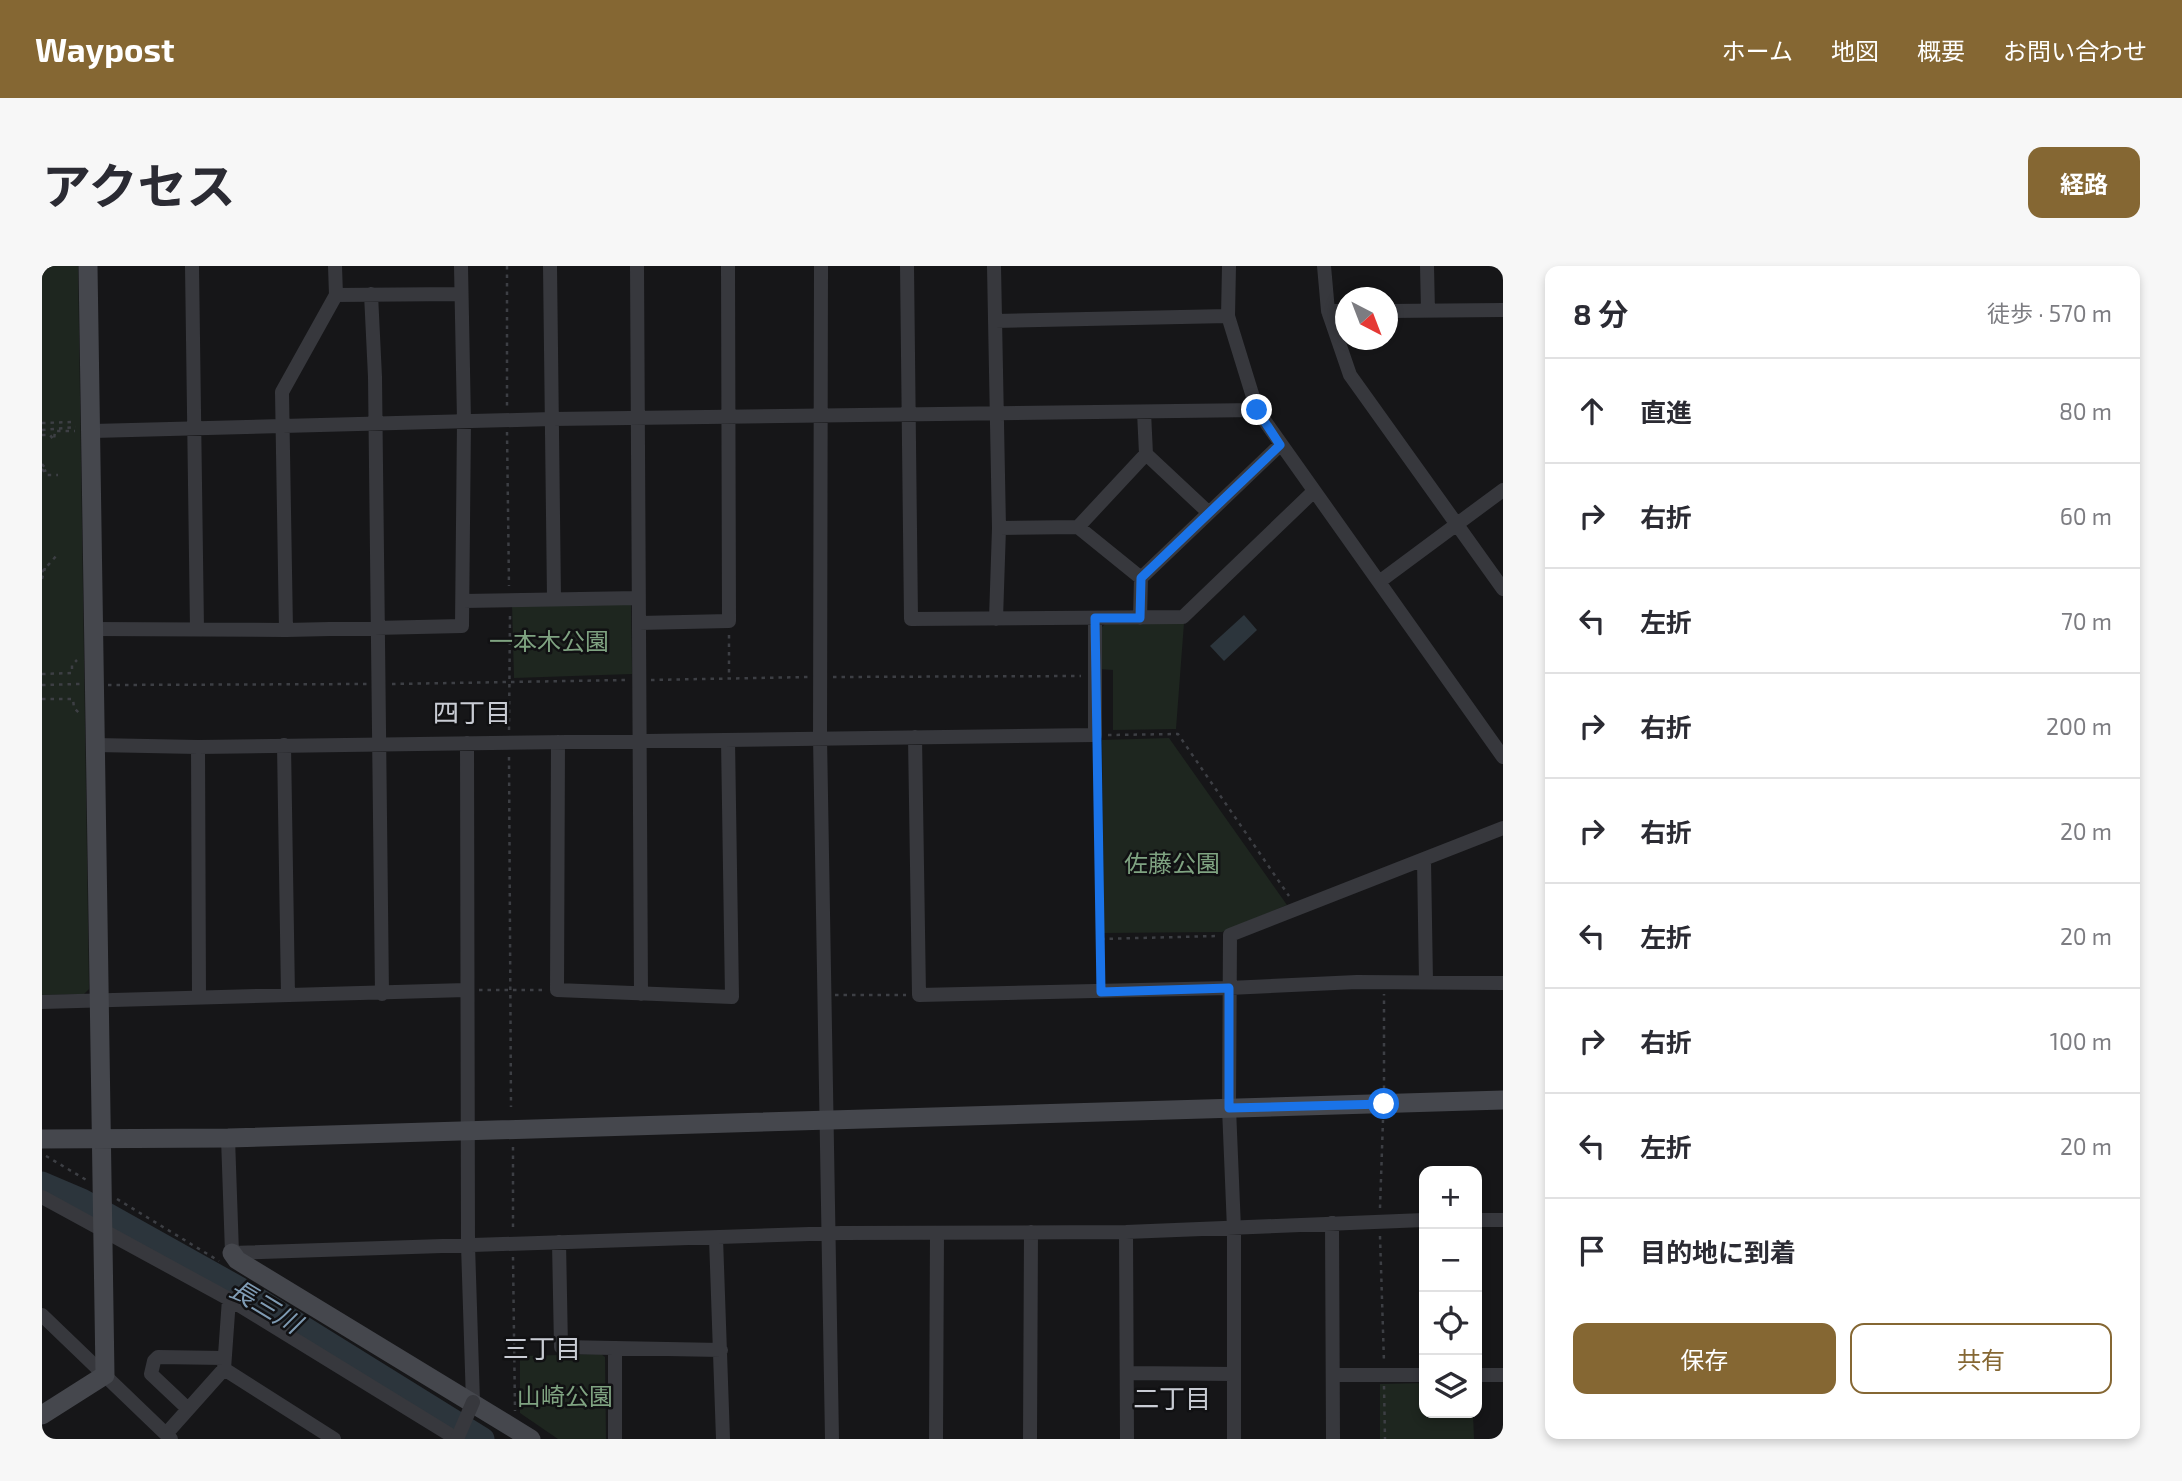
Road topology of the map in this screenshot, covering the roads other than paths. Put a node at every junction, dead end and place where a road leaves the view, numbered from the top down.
1 (88, 266) edge
2 (192, 266) edge
3 (334, 266) edge
4 (461, 266) edge
5 (550, 266) edge
6 (637, 266) edge
7 (728, 266) edge
8 (821, 266) edge
9 (907, 266) edge
10 (994, 266) edge
11 (1229, 266) edge
12 (1324, 266) edge
13 (1427, 266) edge
14 (371, 294) junction
15 (461, 294) junction
16 (336, 295) junction
17 (1503, 310) edge
18 (1328, 311) junction
19 (1335, 311) edge
20 (1398, 311) edge
21 (1428, 311) junction
22 (1228, 316) junction
23 (995, 321) junction
24 (1257, 410) junction
25 (1144, 412) junction
26 (996, 414) junction
27 (821, 416) junction
28 (909, 416) junction
29 (728, 418) junction
30 (552, 419) junction
31 (639, 420) junction
32 (464, 421) junction
33 (374, 424) junction
34 (284, 426) junction
35 (192, 428) junction
36 (88, 429) junction
37 (1280, 445) junction
38 (1146, 454) junction
39 (1503, 490) edge
40 (1314, 491) junction
41 (1208, 512) junction
42 (1456, 524) junction
43 (1078, 527) junction
44 (999, 528) junction
45 (1141, 578) junction
46 (1379, 582) junction
47 (1503, 589) edge
48 (554, 598) junction
49 (638, 598) junction
50 (463, 601) junction
51 (1095, 618) junction
52 (1140, 618) junction
53 (996, 619) junction
54 (639, 623) junction
55 (94, 629) junction
56 (197, 629) junction
57 (375, 629) junction
58 (286, 630) junction
59 (820, 737) junction
60 (915, 737) junction
61 (642, 740) junction
62 (728, 740) junction
63 (558, 742) junction
64 (378, 743) junction
65 (467, 743) junction
66 (96, 745) junction
67 (284, 745) junction
68 (198, 747) junction
69 (1503, 757) edge
70 (1503, 828) edge
71 (1424, 860) junction
72 (1426, 982) junction
73 (1503, 982) edge
74 (1229, 988) junction
75 (466, 990) junction
76 (382, 994) junction
77 (641, 994) junction
78 (288, 995) junction
79 (199, 997) junction
80 (100, 1000) junction
81 (42, 1002) edge
82 (1503, 1100) edge
83 (1229, 1108) junction
84 (826, 1120) junction
85 (467, 1129) junction
86 (228, 1138) junction
87 (42, 1139) edge
88 (102, 1139) junction
89 (42, 1197) edge
90 (1419, 1220) edge
91 (1482, 1220) edge
92 (1503, 1220) edge
93 (1332, 1223) junction
94 (102, 1227) junction
95 (1234, 1228) junction
96 (1126, 1232) junction
97 (1031, 1233) junction
98 (830, 1234) junction
99 (937, 1234) junction
100 (716, 1238) junction
101 (559, 1242) junction
102 (468, 1245) junction
103 (232, 1253) junction
104 (229, 1298) junction
105 (42, 1315) edge
106 (615, 1348) junction
107 (721, 1350) junction
108 (224, 1363) junction
109 (1128, 1373) junction
110 (1234, 1374) junction
111 (105, 1375) junction
112 (1333, 1375) junction
113 (1419, 1375) edge
114 (1482, 1375) edge
115 (1503, 1375) edge
116 (473, 1402) junction
117 (188, 1409) junction
118 (42, 1415) edge
119 (523, 1434) edge
120 (168, 1437) edge
121 (334, 1439) edge
122 (457, 1439) edge
123 (615, 1439) edge
124 (723, 1439) edge
125 (832, 1439) edge
126 (936, 1439) edge
127 (1030, 1439) edge
128 (1127, 1439) edge
129 (1234, 1439) edge
130 (1333, 1439) edge

1 - 36 street
2 - 35 street
3 - 16 street
4 - 15 street
5 - 30 street
6 - 31 street
7 - 29 street
8 - 27 street
9 - 28 street
10 - 23 street
11 - 22 street
12 - 18 street
13 - 21 street
14 - 15 street
14 - 16 street
14 - 33 street
15 - 32 street
16 - 34 street
17 - 21 street
18 - 19 street
18 - 42 street
20 - 21 street
22 - 23 street
22 - 24 street
23 - 26 street
24 - 25 street
24 - 37 street
25 - 26 street
25 - 38 street
26 - 28 street
26 - 44 street
27 - 28 street
27 - 29 street
27 - 59 street
28 - 53 street
29 - 31 street
29 - 54 street
30 - 31 street
30 - 32 street
30 - 48 street
31 - 49 street
32 - 33 street
32 - 50 street
33 - 34 street
33 - 57 street
34 - 35 street
34 - 58 street
35 - 36 street
35 - 56 street
36 - 55 street
37 - 40 street
37 - 41 street
38 - 41 street
38 - 43 street
39 - 42 street
40 - 46 street
40 - 52 street
41 - 45 street
42 - 46 street
42 - 47 street
43 - 44 street
43 - 45 street
44 - 53 street
45 - 52 street
46 - 69 street
48 - 49 street
48 - 50 street
49 - 54 street
50 - 57 street
51 - 52 street
51 - 53 street
51 - 60 street
54 - 61 street
55 - 56 street
55 - 66 street
56 - 58 street
57 - 58 street
57 - 64 street
59 - 60 street
59 - 62 street
59 - 84 street
60 - 74 street
61 - 62 street
61 - 63 street
61 - 77 street
62 - 77 street
63 - 65 street
63 - 77 street
64 - 65 street
64 - 67 street
64 - 76 street
65 - 75 street
66 - 68 street
66 - 80 street
67 - 68 street
67 - 78 street
68 - 79 street
70 - 71 street
71 - 72 street
71 - 74 street
72 - 73 street
72 - 74 street
74 - 83 street
75 - 76 street
75 - 85 street
76 - 78 street
78 - 79 street
79 - 80 street
80 - 81 street
80 - 88 street
82 - 83 street
83 - 84 street
83 - 95 street
84 - 85 street
84 - 98 street
85 - 86 street
85 - 102 street
86 - 88 street
86 - 103 street
87 - 88 street
88 - 94 street
89 - 94 street
90 - 93 street
91 - 92 street
93 - 95 street
93 - 112 street
94 - 104 street
94 - 111 street
95 - 96 street
95 - 110 street
96 - 97 street
96 - 109 street
97 - 99 street
97 - 127 street
98 - 99 street
98 - 100 street
98 - 125 street
99 - 126 street
100 - 101 street
100 - 107 street
101 - 102 street
101 - 106 street
102 - 103 street
102 - 116 street
103 - 116 street
104 - 108 street
104 - 122 street
105 - 111 street
106 - 107 street
106 - 123 street
107 - 124 street
108 - 117 street
108 - 117 street
108 - 121 street
109 - 110 street
109 - 128 street
110 - 129 street
111 - 118 street
111 - 120 street
112 - 113 street
112 - 130 street
114 - 115 street
116 - 119 street
116 - 122 street, bridge
117 - 120 street

